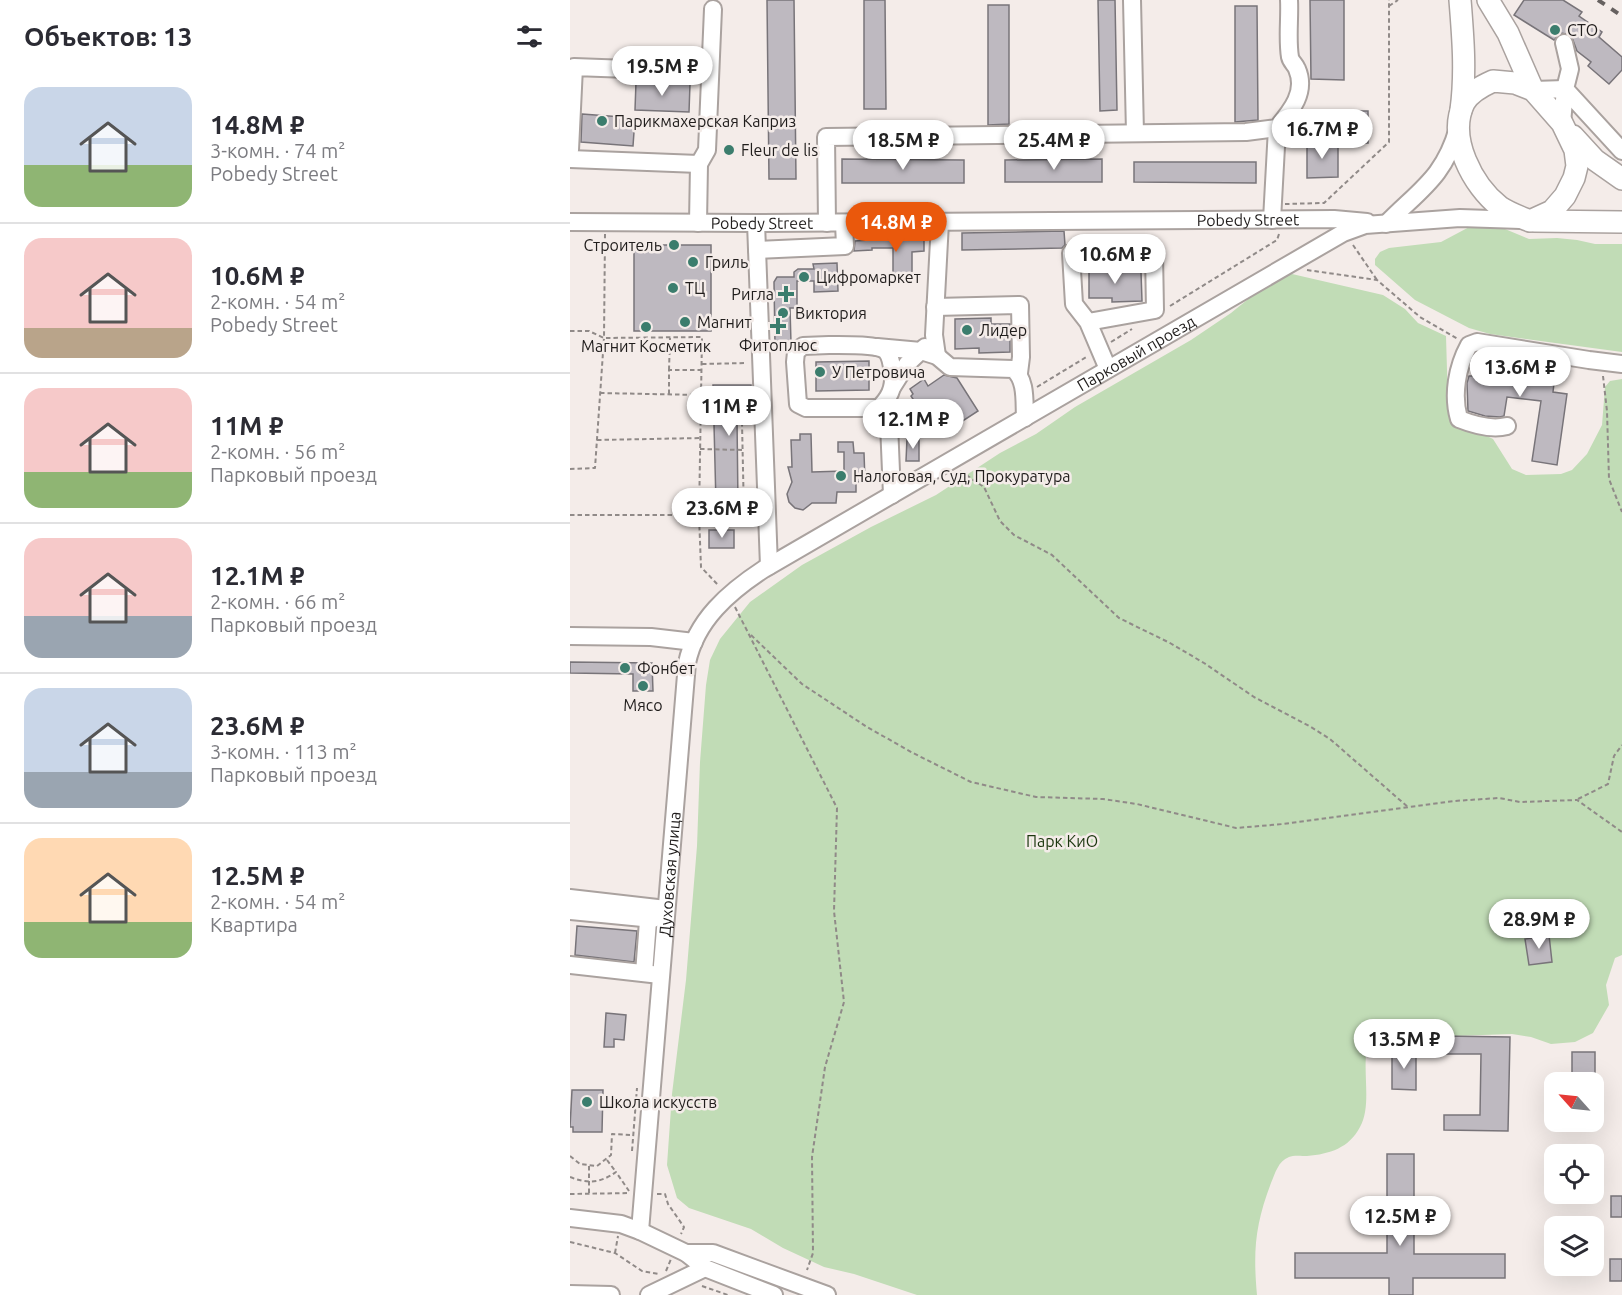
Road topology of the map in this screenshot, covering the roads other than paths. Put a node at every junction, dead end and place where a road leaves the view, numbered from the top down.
1 (1132, 0) edge
2 (1289, 0) edge
3 (1460, 0) edge
4 (1488, 0) edge
5 (712, 9) dead end
6 (1564, 43) dead end
7 (710, 72) junction
8 (1565, 89) junction
9 (1533, 90) junction
10 (1460, 117) junction
11 (1565, 127) junction
12 (1277, 128) junction
13 (1135, 133) junction
14 (1605, 133) junction
15 (1622, 133) edge
16 (570, 150) edge
17 (1622, 151) edge
18 (570, 158) edge
19 (699, 164) junction
20 (1622, 179) edge
21 (1275, 219) junction
22 (1530, 221) junction
23 (570, 222) edge
24 (940, 222) junction
25 (1622, 222) edge
26 (698, 223) junction
27 (756, 223) junction
28 (827, 223) junction
29 (844, 223) junction
30 (1386, 224) junction
31 (757, 250) junction
32 (935, 306) junction
33 (1088, 322) junction
34 (877, 347) junction
35 (929, 354) junction
36 (1622, 363) edge
37 (1108, 369) junction
38 (1019, 373) junction
39 (891, 393) junction
40 (1025, 418) junction
41 (1508, 426) dead end
42 (892, 495) junction
43 (769, 566) junction
44 (570, 636) edge
45 (694, 642) junction
46 (570, 898) edge
47 (570, 911) edge
48 (657, 914) junction
49 (570, 964) edge
50 (652, 974) junction
51 (570, 1218) edge
52 (639, 1231) junction
53 (686, 1253) junction
54 (705, 1269) junction
55 (772, 1274) junction
56 (570, 1294) edge
57 (767, 1294) edge
58 (611, 1295) edge
59 (649, 1295) edge
60 (827, 1295) edge

1 - 13 street
2 - 12 street
3 - 10 main road
4 - 9 main road
5 - 7 street
6 - 8 street
7 - 16 street
7 - 19 street
8 - 9 street
8 - 11 street
8 - 14 street
9 - 10 main road
9 - 11 main road
10 - 22 main road
10 - 30 street
11 - 20 main road
11 - 22 main road
12 - 13 street
12 - 21 street
13 - 28 street
14 - 15 street
14 - 17 street
16 - 18 street
18 - 19 street
19 - 26 street
21 - 24 street, Pobedy Street
21 - 30 street, Pobedy Street
22 - 25 main road
22 - 30 street, Парковый проезд
23 - 26 street, Pobedy Street
24 - 29 street, Pobedy Street
24 - 32 street
26 - 27 street, Pobedy Street
27 - 28 street, Pobedy Street
27 - 31 street
28 - 29 street, Pobedy Street
29 - 31 street
30 - 37 street, Парковый проезд
31 - 43 street
32 - 35 street
32 - 38 street
33 - 33 street
33 - 37 street
34 - 35 street
34 - 39 street
34 - 39 street
35 - 38 street
35 - 39 street
36 - 41 street
37 - 40 street, Парковый проезд
38 - 40 street
39 - 42 street
40 - 42 street, Парковый проезд
42 - 43 street, Парковый проезд
43 - 45 street, Парковый проезд
44 - 45 street
45 - 48 street, Духовская улица
46 - 48 street
47 - 48 street
48 - 50 street, Духовская улица
49 - 50 street
50 - 52 street, Духовская улица
51 - 52 street
52 - 53 street
53 - 54 street
53 - 55 street
54 - 57 street
54 - 59 street
55 - 57 street
55 - 60 street
56 - 58 street

